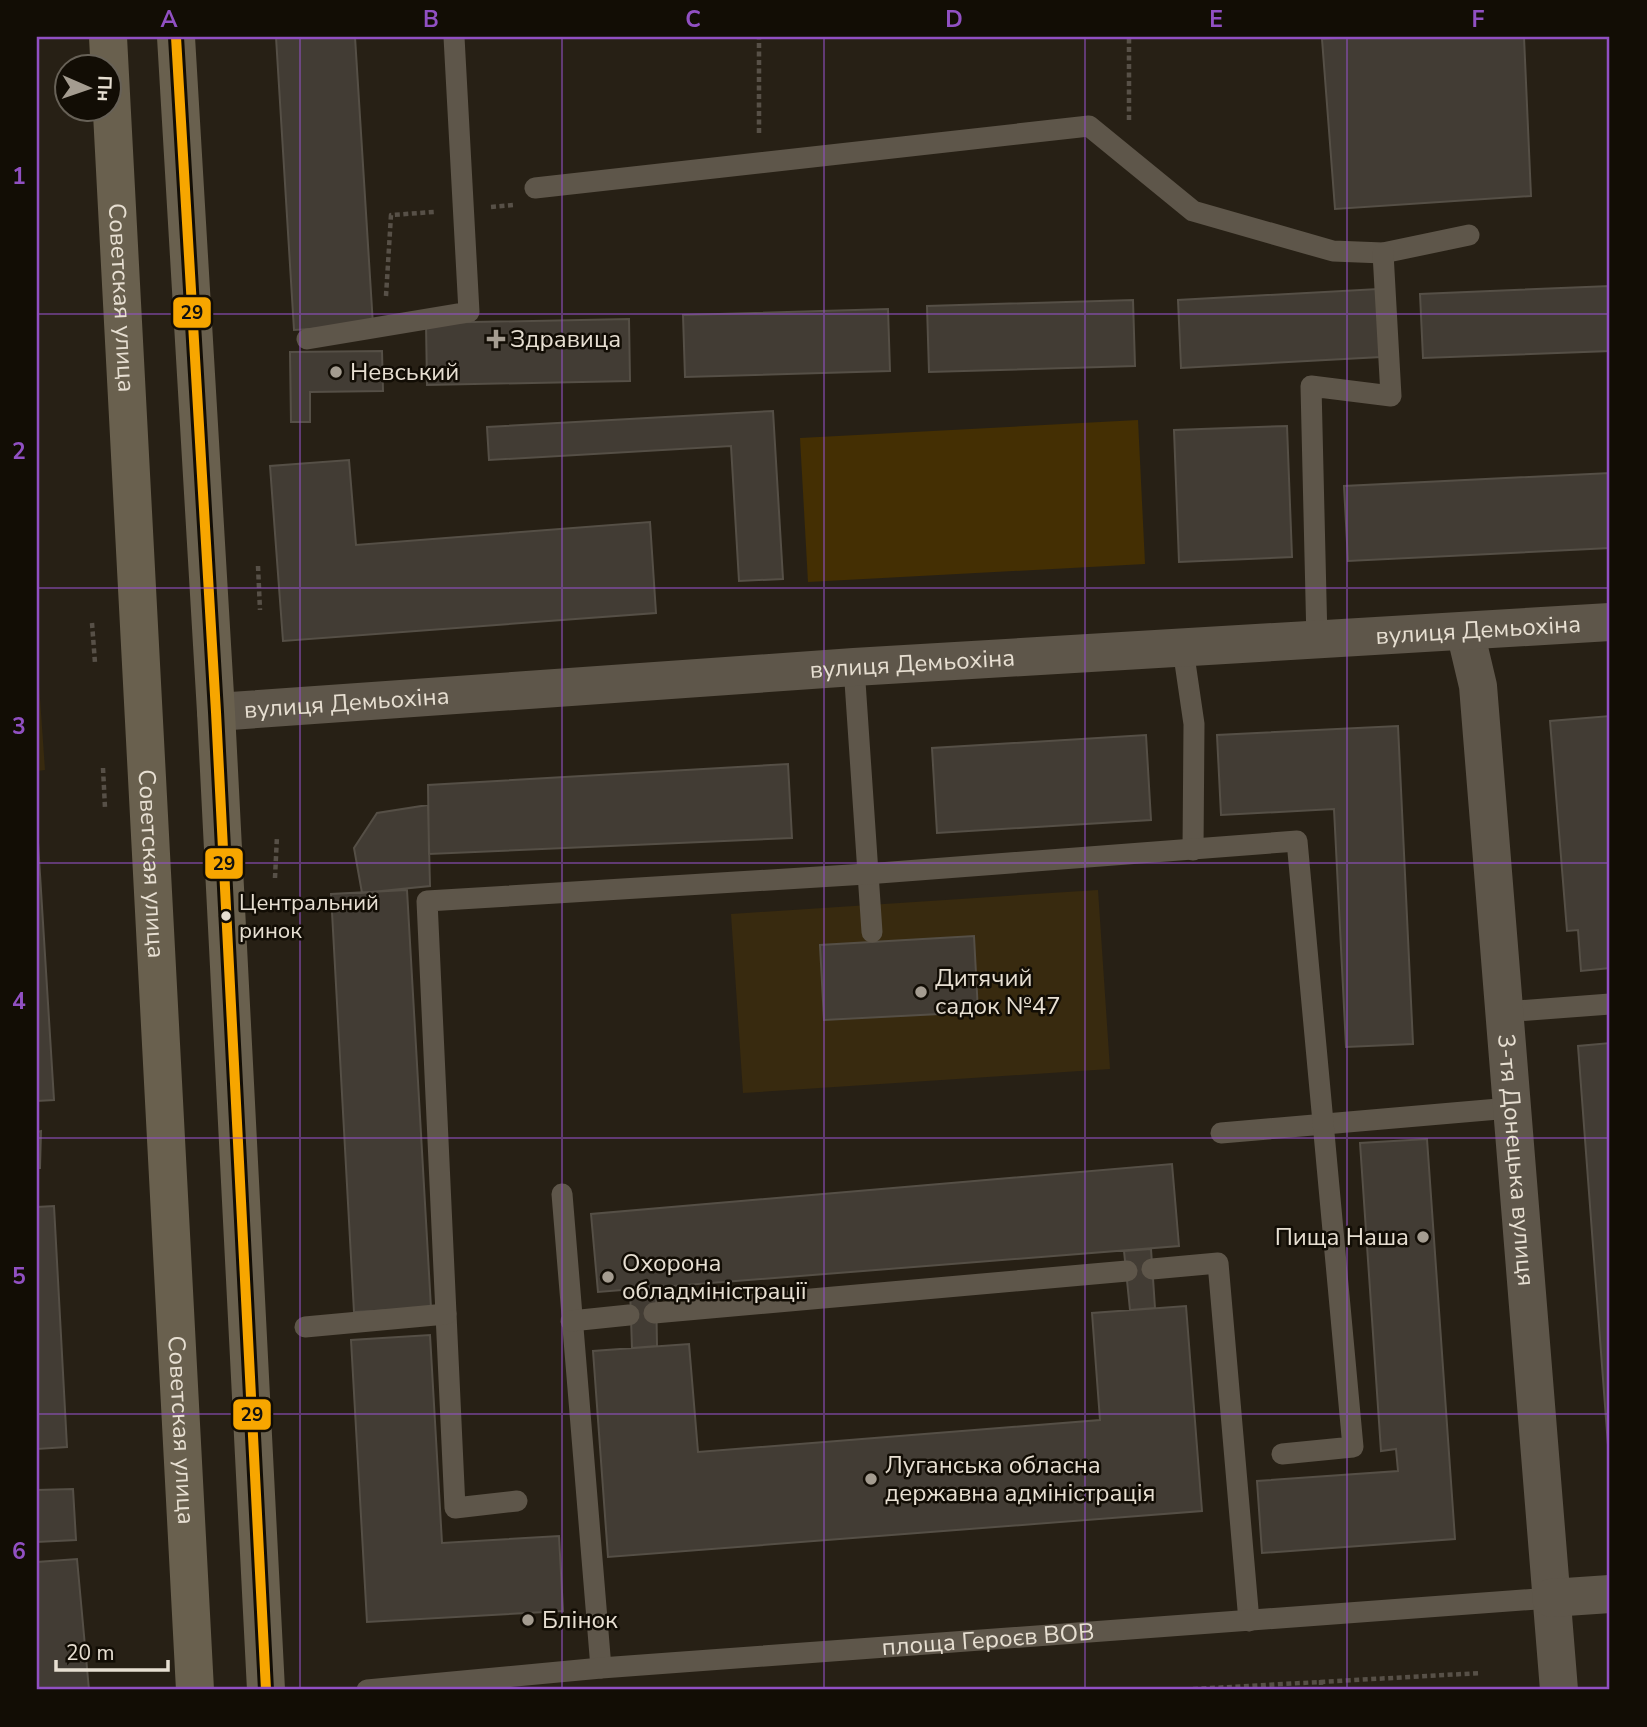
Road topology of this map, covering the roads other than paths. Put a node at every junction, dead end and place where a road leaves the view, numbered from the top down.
1 (108, 37) edge
2 (176, 37) edge
3 (454, 37) edge
4 (535, 188) dead end
5 (1469, 235) dead end
6 (1382, 253) junction
7 (307, 339) dead end
8 (1610, 622) edge
9 (1465, 631) junction
10 (1317, 641) junction
11 (1183, 649) junction
12 (854, 667) junction
13 (216, 712) junction
14 (1193, 850) junction
15 (866, 874) junction
16 (872, 932) dead end
17 (1610, 1004) edge
18 (1504, 1012) junction
19 (1510, 1108) junction
20 (1323, 1124) junction
21 (1222, 1133) dead end
22 (562, 1194) dead end
23 (1152, 1269) dead end
24 (1127, 1271) dead end
25 (654, 1313) dead end
26 (446, 1314) junction
27 (629, 1315) dead end
28 (570, 1321) junction
29 (305, 1327) dead end
30 (1282, 1454) dead end
31 (517, 1501) dead end
32 (1610, 1594) edge
33 (1551, 1598) junction
34 (1249, 1621) junction
35 (601, 1668) junction
36 (195, 1690) edge
37 (266, 1690) edge
38 (367, 1690) edge
39 (1559, 1690) edge

1 - 36 main road, Советская улица
2 - 13 main road
3 - 7 lane
4 - 6 lane
5 - 6 lane
6 - 10 lane
8 - 9 street, вулиця Демьохіна
9 - 10 street, вулиця Демьохіна
9 - 18 street, 3-тя Донецька вулиця
10 - 11 street, вулиця Демьохіна
11 - 12 street, вулиця Демьохіна
11 - 14 lane
12 - 13 street, вулиця Демьохіна
12 - 15 lane
13 - 37 main road
14 - 15 lane
14 - 20 lane
15 - 16 lane
15 - 26 lane
17 - 18 lane
18 - 19 street, 3-тя Донецька вулиця
19 - 20 lane
19 - 33 street, 3-тя Донецька вулиця
20 - 21 lane
20 - 30 lane
22 - 28 lane
23 - 34 lane
24 - 25 lane
26 - 29 lane
26 - 31 lane
27 - 28 lane
28 - 35 lane
32 - 33 street, площа Героєв ВОВ
33 - 34 lane, площа Героєв ВОВ
33 - 39 street, 3-тя Донецька вулиця
34 - 35 lane, площа Героєв ВОВ
35 - 38 lane, площа Героєв ВОВ

